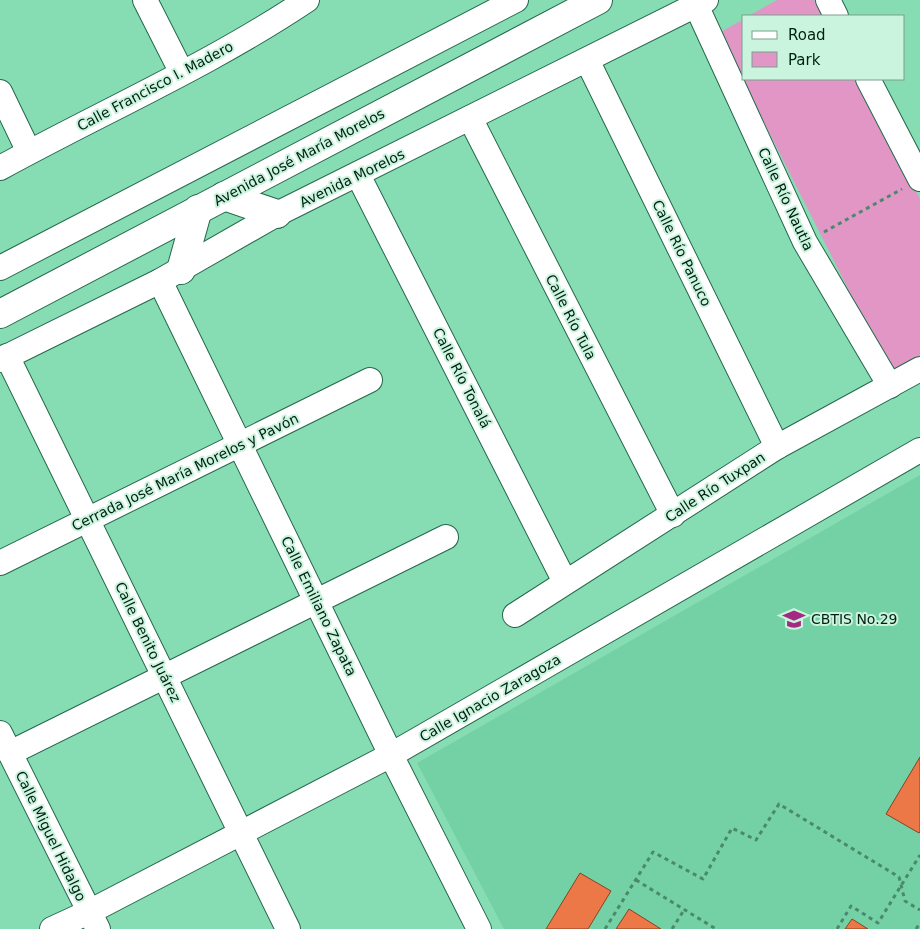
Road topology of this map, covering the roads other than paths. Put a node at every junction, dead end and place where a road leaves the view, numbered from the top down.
1 (145, 0) edge
2 (307, 0) edge
3 (516, 0) edge
4 (598, 0) edge
5 (828, 0) edge
6 (701, 2) edge
7 (284, 7) edge
8 (836, 15) edge
9 (587, 60) junction
10 (182, 73) junction
11 (868, 80) edge
12 (0, 92) edge
13 (470, 118) junction
14 (29, 152) junction
15 (0, 168) edge
16 (358, 175) junction
17 (912, 184) edge
18 (224, 196) junction
19 (198, 209) junction
20 (277, 214) junction
21 (0, 268) edge
22 (171, 276) junction
23 (0, 314) edge
24 (4, 358) edge
25 (920, 369) edge
26 (370, 380) dead end
27 (890, 386) junction
28 (239, 445) junction
29 (777, 447) junction
30 (920, 450) edge
31 (673, 515) junction
32 (87, 520) junction
33 (446, 538) dead end
34 (0, 563) edge
35 (565, 582) junction
36 (318, 601) junction
37 (515, 615) dead end
38 (166, 677) junction
39 (5, 743) edge
40 (391, 755) junction
41 (241, 834) junction
42 (93, 921) edge
43 (52, 929) edge
44 (288, 929) edge
45 (479, 929) edge

1 - 10 street
2 - 7 street, Calle Francisco I. Madero
3 - 21 street
4 - 18 main road, Avenida José María Morelos
5 - 8 street
6 - 9 street, Avenida Morelos
6 - 27 street, Calle Río Nautla
7 - 10 street, Calle Francisco I. Madero
9 - 13 street, Avenida Morelos
9 - 29 street, Calle Río Panuco
10 - 14 street, Calle Francisco I. Madero
11 - 17 street
12 - 14 street
13 - 16 street, Avenida Morelos
13 - 31 street, Calle Río Tula
14 - 15 street, Calle Francisco I. Madero
16 - 20 street, Avenida Morelos
16 - 35 street, Calle Río Tonalá
18 - 19 main road, Avenida José María Morelos
18 - 20 main road
19 - 22 main road
19 - 23 main road, Avenida José María Morelos
20 - 22 street, Avenida Morelos
22 - 24 street, Avenida Morelos
22 - 28 street, Calle Emiliano Zapata
24 - 32 street, Calle Benito Juárez
25 - 27 street, Calle Río Tuxpan
26 - 28 street, Cerrada José María Morelos y Pavón
27 - 29 street, Calle Río Tuxpan
28 - 32 street, Cerrada José María Morelos y Pavón
28 - 36 street, Calle Emiliano Zapata
29 - 31 street, Calle Río Tuxpan
30 - 40 street, Calle Ignacio Zaragoza
31 - 35 street, Calle Río Tuxpan
32 - 34 street, Cerrada José María Morelos y Pavón
32 - 38 street, Calle Benito Juárez
33 - 36 street
35 - 37 street, Calle Río Tuxpan
36 - 38 street
36 - 40 street, Calle Emiliano Zapata
38 - 39 street
38 - 41 street, Calle Benito Juárez
39 - 42 street, Calle Miguel Hidalgo
40 - 41 street, Calle Ignacio Zaragoza
40 - 45 street, Calle Emiliano Zapata
41 - 42 street, Calle Ignacio Zaragoza
41 - 44 street, Calle Benito Juárez
42 - 43 street, Calle Ignacio Zaragoza

